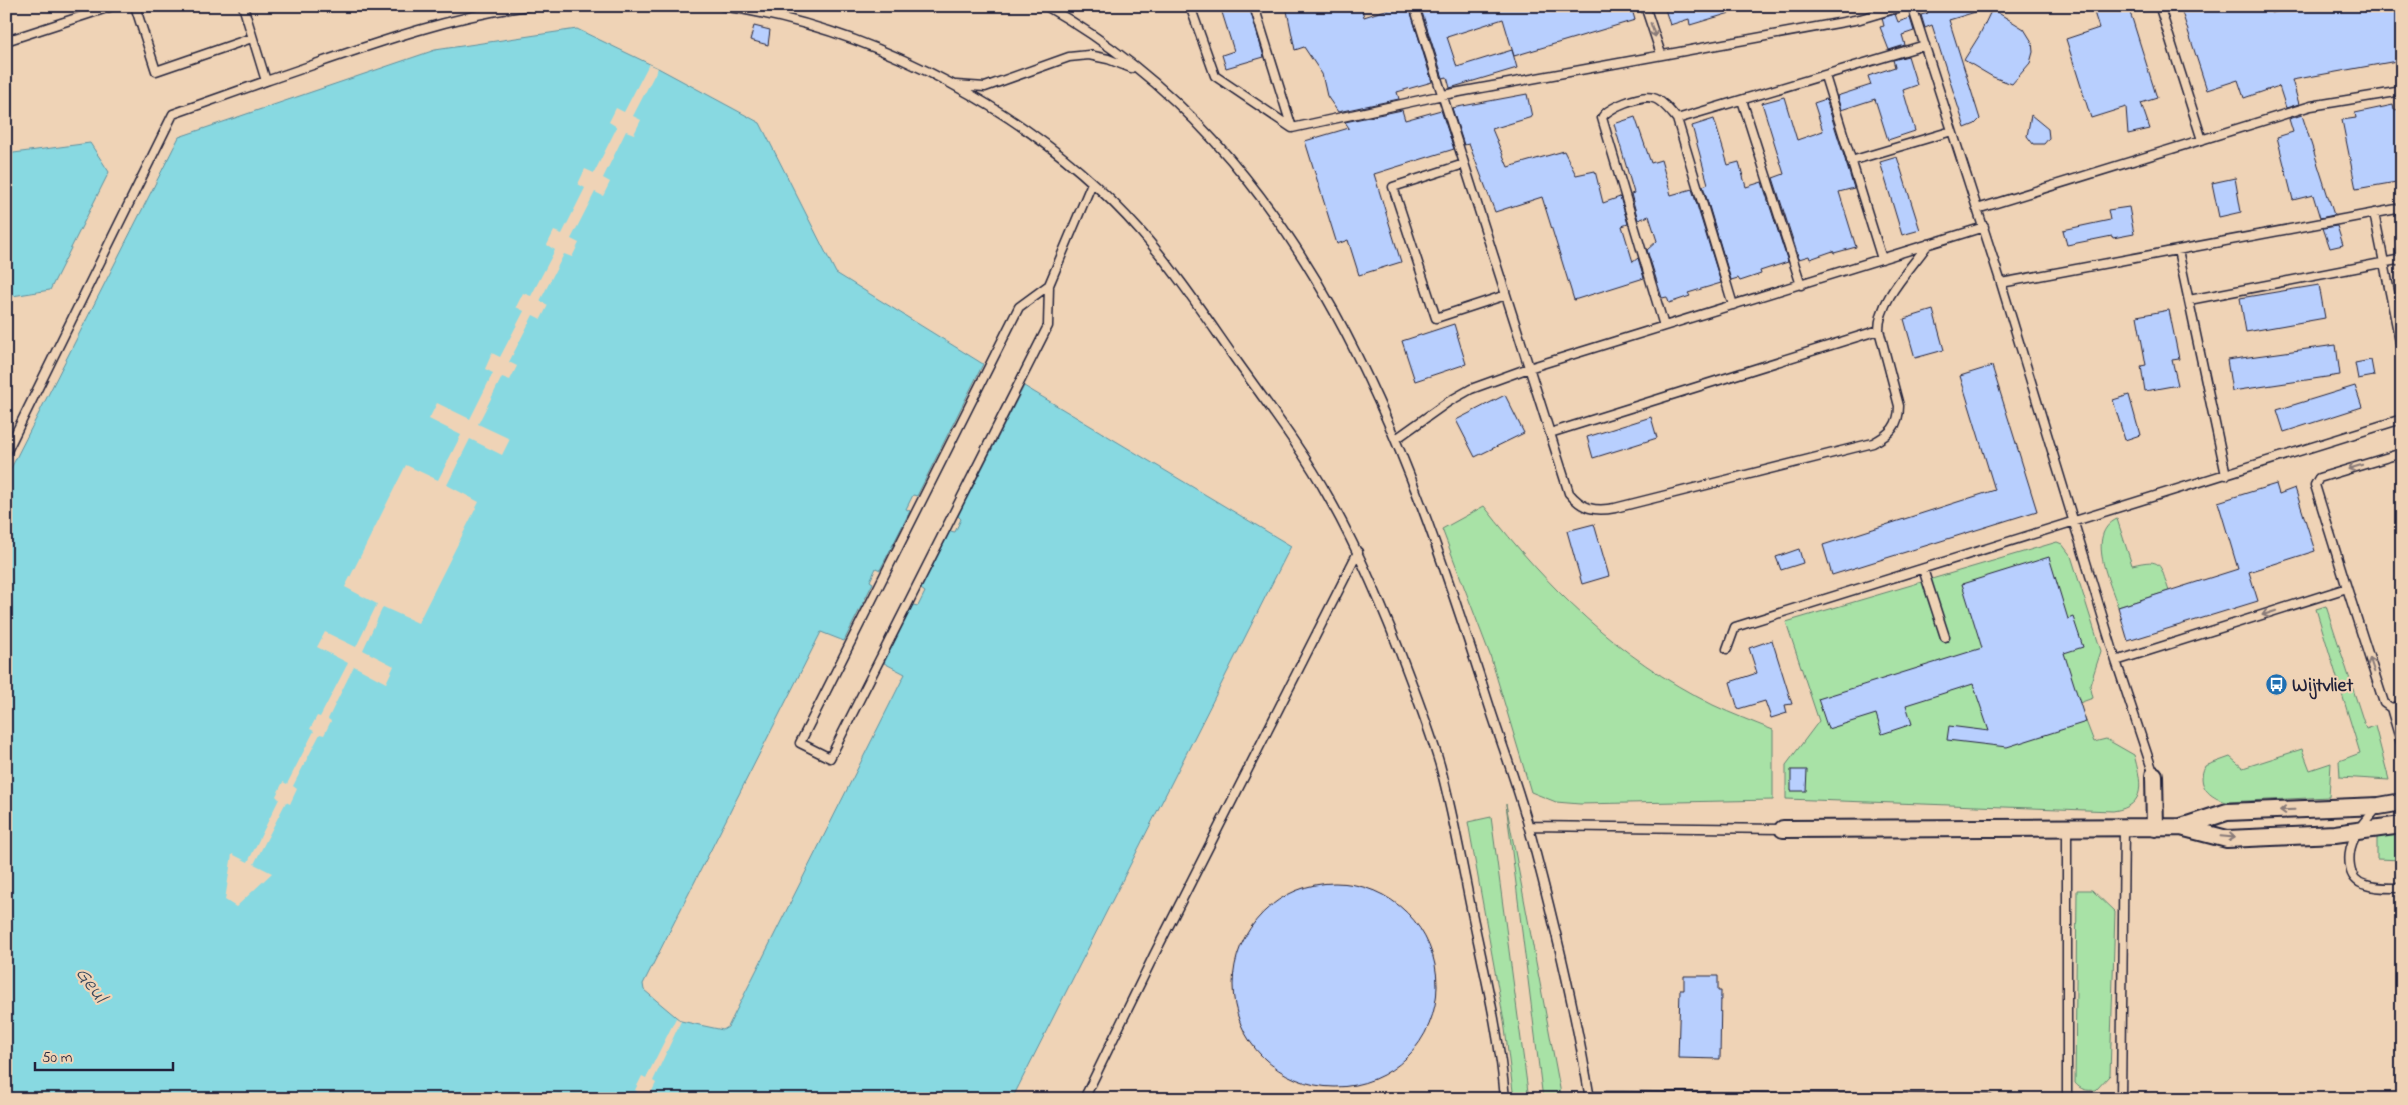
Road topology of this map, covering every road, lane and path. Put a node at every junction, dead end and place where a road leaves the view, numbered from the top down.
1 (113, 6) edge
2 (135, 6) edge
3 (242, 6) edge
4 (528, 6) edge
5 (722, 6) edge
6 (1046, 6) edge
7 (1190, 6) edge
8 (1254, 6) edge
9 (1414, 6) edge
10 (1645, 6) edge
11 (1904, 6) edge
12 (1912, 6) edge
13 (2161, 11) dead end
14 (252, 38) junction
15 (6, 42) edge
16 (1924, 45) junction
17 (1661, 54) junction
18 (1141, 72) junction
19 (1825, 76) junction
20 (266, 81) junction
21 (951, 85) junction
22 (2402, 91) edge
23 (1443, 95) junction
24 (1742, 100) junction
25 (1678, 119) junction
26 (1292, 128) junction
27 (1952, 131) junction
28 (2202, 140) junction
29 (1851, 161) junction
30 (1464, 164) junction
31 (1092, 183) junction
32 (2402, 208) edge
33 (1977, 209) junction
34 (2374, 213) junction
35 (1984, 227) junction
36 (1928, 244) junction
37 (2178, 250) junction
38 (2402, 258) edge
39 (1882, 259) junction
40 (2384, 262) junction
41 (2001, 283) junction
42 (1049, 285) junction
43 (1801, 285) junction
44 (1506, 295) junction
45 (2189, 300) junction
46 (1733, 305) junction
47 (1664, 326) junction
48 (1879, 330) junction
49 (2402, 352) edge
50 (1528, 368) junction
51 (2402, 419) edge
52 (1550, 433) junction
53 (1396, 439) junction
54 (6, 453) edge
55 (2402, 453) edge
56 (2226, 475) junction
57 (2074, 522) junction
58 (1358, 552) junction
59 (1923, 568) junction
60 (2347, 588) junction
61 (1945, 637) dead end
62 (1727, 649) dead end
63 (2116, 661) junction
64 (2402, 705) edge
65 (2390, 708) junction
66 (2402, 746) edge
67 (2154, 775) joint
68 (2402, 802) edge
69 (2379, 806) junction
70 (2402, 825) edge
71 (1528, 826) junction
72 (2181, 827) junction
73 (2124, 828) junction
74 (2155, 828) junction
75 (1783, 829) joint
76 (2067, 829) junction
77 (2358, 830) junction
78 (2402, 888) edge
79 (1590, 1098) edge
80 (1685, 1098) edge
81 (1084, 1099) edge
82 (1505, 1099) edge
83 (1989, 1099) edge
84 (2066, 1099) edge
85 (2122, 1099) edge

1 - 15 lane
2 - 14 lane
3 - 14 lane
4 - 20 lane
5 - 21 lane
6 - 18 lane
7 - 26 lane
8 - 26 lane
9 - 23 lane
10 -> 17 lane
11 - 17 lane
12 - 16 lane
13 - 28 lane
14 - 20 lane
16 - 19 lane
16 - 27 lane
17 - 23 lane
18 - 21 lane
18 - 53 lane
19 - 24 lane
19 - 29 lane
20 - 54 lane
21 - 31 lane
22 - 28 lane
23 - 26 lane
23 - 30 lane
24 - 25 lane
24 - 43 lane
25 - 46 lane
25 - 47 lane
27 - 29 lane
27 - 33 lane
28 - 33 lane
29 - 39 lane
30 - 44 lane
30 - 44 lane
31 - 42 lane
31 - 58 lane
32 - 34 lane
33 - 35 lane
34 - 37 lane
34 - 40 lane
35 - 36 lane
35 - 41 lane
36 - 39 lane
36 - 48 lane
37 - 41 lane
37 - 45 lane
38 - 40 lane
39 - 43 lane
40 - 45 lane
40 - 49 lane
41 - 57 lane
42 - 42 lane
43 - 46 lane
44 - 50 lane
45 - 56 lane
46 - 47 lane
47 - 50 lane
48 - 52 lane
48 - 52 lane
50 - 52 lane
50 - 53 lane
51 - 56 lane
53 - 71 lane
55 -> 60 lane
56 - 57 lane
57 - 59 lane
57 - 63 lane
58 - 81 lane
58 - 82 lane
59 - 61 lane
59 - 62 lane
60 -> 63 lane
65 -> 60 lane
63 - 67 lane
64 - 65 lane
65 - 66 lane
67 - 74 street
68 - 69 street
69 -> 72 street
69 - 77 lane
70 - 77 street
71 - 75 lane
71 - 79 lane
72 - 74 street
72 -> 77 street
73 - 74 street
73 - 76 street
73 - 85 lane
75 - 76 street
76 - 84 lane
77 - 78 lane
79 - 80 lane
80 - 83 lane

